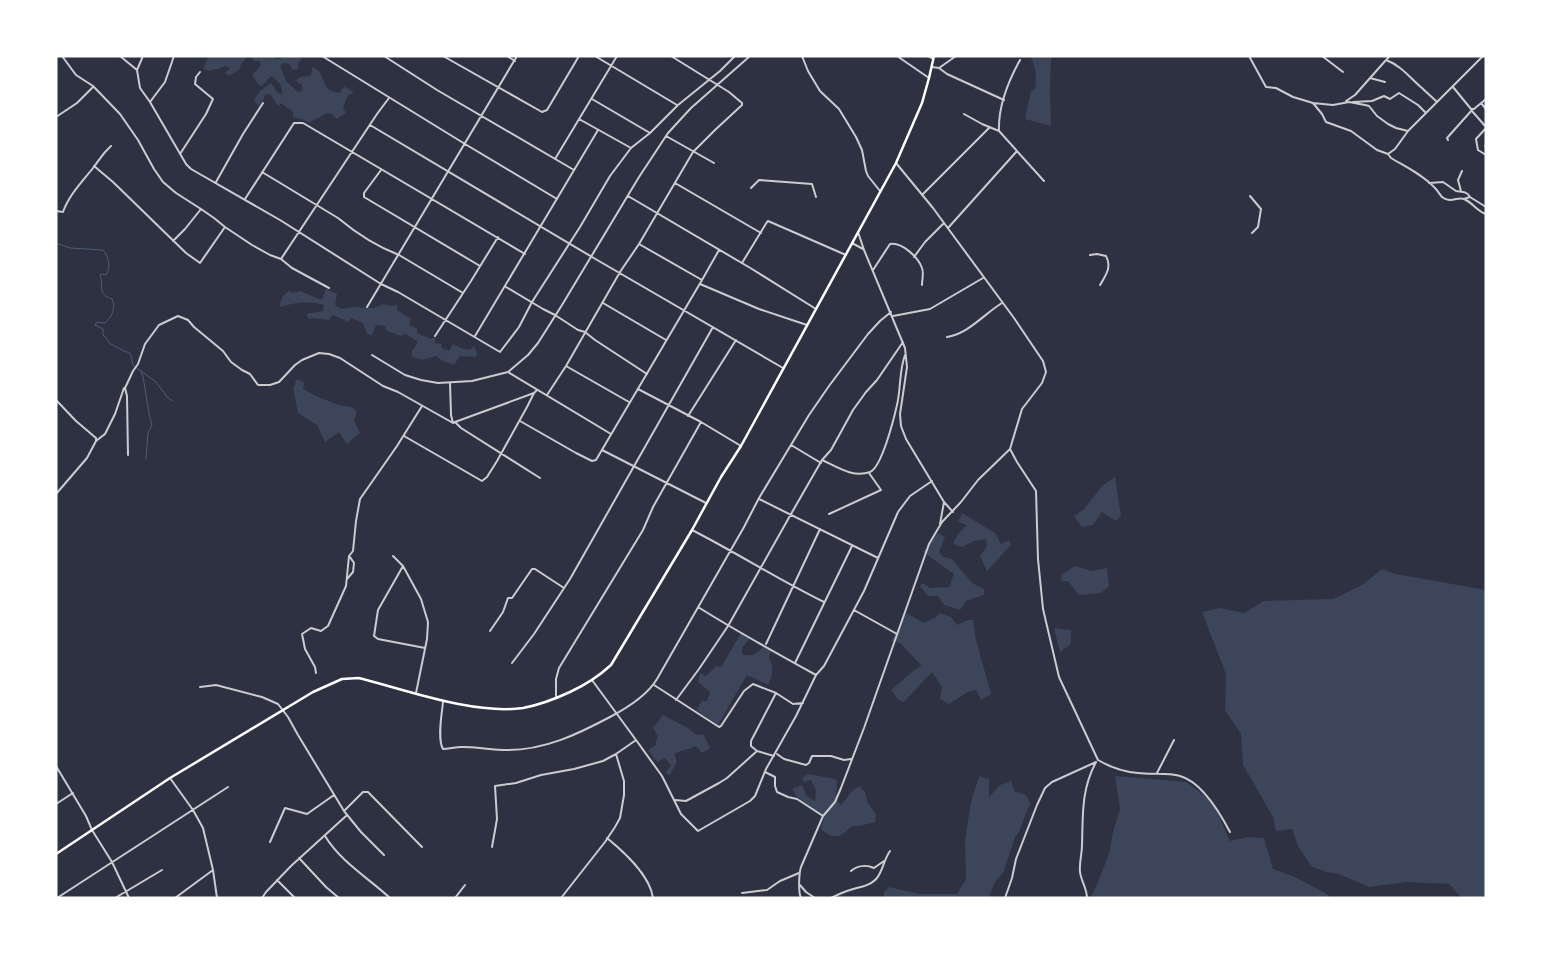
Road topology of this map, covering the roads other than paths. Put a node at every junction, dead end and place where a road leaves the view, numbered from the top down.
1 (62, 56) edge
2 (120, 56) edge
3 (143, 56) edge
4 (174, 56) edge
5 (322, 56) edge
6 (384, 56) edge
7 (443, 56) edge
8 (507, 56) edge
9 (517, 56) edge
10 (579, 56) edge
11 (595, 56) edge
12 (616, 56) edge
13 (671, 56) edge
14 (735, 56) edge
15 (750, 56) edge
16 (802, 56) edge
17 (897, 56) edge
18 (928, 56) edge
19 (956, 56) edge
20 (1249, 56) edge
21 (1322, 56) edge
22 (1390, 56) edge
23 (1484, 56) edge
24 (933, 58) edge
25 (1020, 60) dead end
26 (1386, 60) junction
27 (514, 61) junction
28 (611, 66) junction
29 (931, 67) junction
30 (939, 68) junction
31 (137, 70) junction
32 (200, 72) dead end
33 (1343, 72) dead end
34 (1375, 73) junction
35 (929, 78) junction
36 (1370, 78) junction
37 (1378, 79) junction
38 (710, 80) junction
39 (1385, 82) dead end
40 (717, 85) junction
41 (93, 86) junction
42 (1453, 87) junction
43 (498, 88) junction
44 (389, 98) junction
45 (592, 99) junction
46 (1486, 99) edge
47 (1004, 100) junction
48 (150, 102) junction
49 (1349, 102) junction
50 (1437, 102) junction
51 (263, 103) dead end
52 (1313, 103) junction
53 (1344, 103) junction
54 (1481, 103) junction
55 (678, 105) junction
56 (1472, 109) junction
57 (1486, 109) edge
58 (1426, 112) junction
59 (964, 114) dead end
60 (481, 116) junction
61 (56, 117) edge
62 (579, 119) junction
63 (370, 125) junction
64 (1486, 127) edge
65 (989, 128) junction
66 (598, 130) junction
67 (999, 131) junction
68 (1408, 131) junction
69 (650, 133) junction
70 (666, 136) junction
71 (1448, 140) dead end
72 (464, 144) junction
73 (111, 146) dead end
74 (631, 148) junction
75 (1017, 151) junction
76 (352, 152) junction
77 (693, 152) junction
78 (180, 154) junction
79 (1388, 154) junction
80 (1486, 155) edge
81 (555, 159) junction
82 (714, 163) dead end
83 (896, 164) junction
84 (94, 166) junction
85 (381, 170) junction
86 (574, 170) junction
87 (449, 171) junction
88 (1462, 171) dead end
89 (262, 172) junction
90 (1044, 181) dead end
91 (216, 182) junction
92 (675, 183) junction
93 (1429, 183) junction
94 (751, 188) dead end
95 (880, 191) junction
96 (1461, 191) junction
97 (922, 195) junction
98 (628, 196) junction
99 (1250, 196) dead end
100 (816, 197) dead end
101 (1470, 197) junction
102 (245, 199) junction
103 (557, 199) junction
104 (1464, 199) junction
105 (431, 200) junction
106 (317, 206) junction
107 (1486, 206) edge
108 (201, 209) junction
109 (56, 211) edge
110 (657, 213) junction
111 (1486, 214) edge
112 (944, 223) junction
113 (541, 226) junction
114 (225, 227) junction
115 (416, 227) junction
116 (948, 228) junction
117 (858, 231) junction
118 (298, 233) junction
119 (761, 233) junction
120 (1252, 233) dead end
121 (498, 238) junction
122 (174, 241) junction
123 (570, 243) junction
124 (852, 243) junction
125 (639, 244) junction
126 (719, 250) junction
127 (864, 250) junction
128 (525, 254) junction
129 (399, 255) junction
130 (846, 255) junction
131 (1090, 255) dead end
132 (592, 257) junction
133 (914, 257) junction
134 (281, 259) junction
135 (742, 263) junction
136 (480, 266) junction
137 (873, 270) junction
138 (620, 272) junction
139 (983, 278) junction
140 (702, 280) junction
141 (381, 284) junction
142 (700, 284) junction
143 (922, 285) dead end
144 (1100, 285) dead end
145 (506, 287) junction
146 (328, 288) dead end
147 (463, 293) junction
148 (532, 302) junction
149 (602, 302) junction
150 (1002, 303) junction
151 (367, 307) dead end
152 (684, 309) junction
153 (816, 309) junction
154 (891, 312) junction
155 (555, 315) junction
156 (893, 316) junction
157 (445, 320) junction
158 (807, 325) junction
159 (713, 327) junction
160 (585, 332) junction
161 (435, 336) dead end
162 (475, 336) junction
163 (947, 337) dead end
164 (666, 340) junction
165 (736, 340) junction
166 (903, 342) junction
167 (906, 353) junction
168 (372, 355) dead end
169 (566, 366) junction
170 (783, 368) junction
171 (508, 372) junction
172 (647, 374) junction
173 (450, 383) junction
174 (125, 388) junction
175 (638, 389) junction
176 (538, 390) junction
177 (534, 393) junction
178 (546, 395) junction
179 (56, 400) edge
180 (630, 403) junction
181 (669, 405) junction
182 (422, 406) junction
183 (894, 414) junction
184 (900, 414) junction
185 (688, 416) junction
186 (520, 420) junction
187 (454, 422) junction
188 (701, 422) junction
189 (611, 434) junction
190 (404, 436) junction
191 (96, 441) junction
192 (791, 445) junction
193 (741, 446) junction
194 (1010, 449) junction
195 (602, 450) junction
196 (500, 454) junction
197 (128, 455) dead end
198 (821, 462) junction
199 (634, 467) junction
200 (869, 472) junction
201 (540, 478) dead end
202 (932, 481) junction
203 (666, 484) junction
204 (56, 494) edge
205 (758, 498) junction
206 (944, 502) junction
207 (706, 504) junction
208 (953, 512) junction
209 (791, 514) junction
210 (829, 514) dead end
211 (940, 526) junction
212 (820, 529) junction
213 (692, 530) junction
214 (853, 545) junction
215 (730, 550) junction
216 (349, 556) junction
217 (393, 556) dead end
218 (878, 558) junction
219 (403, 566) junction
220 (761, 568) junction
221 (347, 579) junction
222 (793, 587) junction
223 (564, 588) junction
224 (824, 602) junction
225 (698, 607) junction
226 (854, 610) junction
227 (728, 626) junction
228 (490, 631) dead end
229 (897, 634) junction
230 (765, 646) junction
231 (425, 648) junction
232 (512, 663) dead end
233 (795, 663) junction
234 (316, 673) dead end
235 (816, 675) junction
236 (592, 680) junction
237 (654, 685) junction
238 (200, 687) dead end
239 (416, 693) junction
240 (776, 693) junction
241 (556, 698) junction
242 (443, 700) junction
243 (676, 700) junction
244 (803, 703) junction
245 (283, 711) junction
246 (616, 714) junction
247 (636, 740) junction
248 (1174, 740) dead end
249 (757, 751) junction
250 (616, 754) junction
251 (775, 755) junction
252 (851, 759) junction
253 (1097, 761) junction
254 (56, 766) edge
255 (765, 772) junction
256 (1157, 773) junction
257 (170, 778) junction
258 (228, 787) dead end
259 (73, 793) junction
260 (334, 795) junction
261 (674, 800) junction
262 (56, 804) edge
263 (193, 810) junction
264 (344, 811) junction
265 (347, 815) junction
266 (824, 816) junction
267 (92, 830) junction
268 (1230, 832) dead end
269 (325, 836) junction
270 (607, 838) junction
271 (270, 842) dead end
272 (422, 847) dead end
273 (492, 847) dead end
274 (890, 851) dead end
275 (56, 854) edge
276 (384, 855) dead end
277 (299, 858) junction
278 (884, 860) junction
279 (112, 862) junction
280 (162, 870) dead end
281 (213, 870) junction
282 (851, 871) dead end
283 (799, 873) junction
284 (278, 880) junction
285 (465, 885) dead end
286 (800, 885) junction
287 (126, 890) junction
288 (742, 893) dead end
289 (56, 894) edge
290 (58, 897) edge
291 (115, 898) edge
292 (129, 898) edge
293 (175, 898) edge
294 (217, 898) edge
295 (262, 898) edge
296 (295, 898) edge
297 (339, 898) edge
298 (390, 898) edge
299 (455, 898) edge
300 (561, 898) edge
301 (653, 898) edge
302 (801, 898) edge
303 (815, 898) edge
304 (831, 898) edge
305 (1005, 898) edge
306 (1087, 898) edge

1 - 41 street
2 - 31 street
3 - 31 street
4 - 48 street
5 - 44 street
6 - 60 street
7 - 43 street
8 - 27 street
9 - 27 street
10 - 43 street
11 - 28 street
12 - 28 street
13 - 38 street
14 - 38 street
15 - 40 street
16 - 95 street
17 - 35 street
18 - 24 street
19 - 30 street
20 - 52 street
21 - 33 street
22 - 26 street
23 - 42 street
24 - 29 highway
25 - 47 street
26 - 34 street
26 - 50 street
27 - 43 street
28 - 45 street
28 - 55 street
29 - 30 street
29 - 35 highway
30 - 47 street
31 - 48 street
32 - 78 street
34 - 36 street
34 - 37 street
35 - 83 highway
36 - 37 street
36 - 53 street
37 - 39 street
38 - 40 street
38 - 55 street
40 - 70 street
40 - 77 street
41 - 61 street
41 - 108 street
42 - 50 street
42 - 56 street
43 - 60 street
44 - 63 street
44 - 72 street
45 - 62 street
45 - 69 street
46 - 54 street
47 - 67 street
48 - 78 street
49 - 53 street
49 - 58 street
49 - 68 street
50 - 58 street
51 - 91 street
52 - 53 street
52 - 79 street
54 - 56 street
54 - 57 street
55 - 69 street
56 - 64 street
56 - 71 street
58 - 68 street
59 - 65 street
60 - 72 street
60 - 81 street
62 - 66 street
62 - 81 street
63 - 76 street
63 - 87 street
64 - 80 street
65 - 67 street
65 - 97 street
66 - 74 street
66 - 86 street
67 - 75 street
68 - 79 street
69 - 74 street
70 - 77 street
70 - 98 street
72 - 87 street
72 - 103 street
73 - 84 street
74 - 123 street
75 - 90 street
75 - 116 street
76 - 85 street
76 - 89 street
76 - 106 street
77 - 82 street
77 - 92 street
78 - 91 street
79 - 93 street
81 - 86 street
83 - 95 highway
83 - 97 street
84 - 109 street
84 - 122 street
85 - 105 street
85 - 115 street
86 - 103 street
87 - 105 street
87 - 113 street
88 - 96 street
89 - 102 street
89 - 106 street
91 - 102 street
92 - 110 street
92 - 119 street
93 - 96 street
93 - 104 street
94 - 100 street
95 - 117 highway
96 - 101 street
97 - 112 street
98 - 110 street
98 - 132 street
99 - 120 street
101 - 104 street
101 - 107 street
102 - 118 street
103 - 113 street
104 - 111 street
105 - 115 street
105 - 121 street
106 - 118 street
106 - 129 street
108 - 114 street
108 - 122 street
110 - 125 street
110 - 126 street
112 - 116 street
112 - 133 street
113 - 123 street
113 - 128 street
114 - 122 street
114 - 134 street
115 - 129 street
115 - 136 street
116 - 139 street
117 - 124 highway
117 - 127 street
118 - 134 street
118 - 141 street
119 - 130 street
119 - 135 street
121 - 128 street
121 - 136 street
123 - 132 street
123 - 148 street
124 - 127 street
124 - 130 highway
125 - 138 street
125 - 140 street
126 - 135 street
126 - 140 street
127 - 137 street
128 - 145 street
129 - 141 street
129 - 147 street
130 - 153 highway
131 - 144 street
132 - 138 street
132 - 155 street
133 - 137 street
133 - 143 street
134 - 146 street
135 - 153 street
136 - 147 street
137 - 154 street
138 - 149 street
138 - 152 street
139 - 150 street
139 - 156 street
140 - 142 street
141 - 151 street
141 - 157 street
142 - 152 street
142 - 158 street
145 - 148 street
145 - 162 street
147 - 157 street
148 - 155 street
148 - 162 street
149 - 160 street
149 - 164 street
150 - 163 street
150 - 194 street
152 - 159 street
152 - 164 street
153 - 158 highway
154 - 156 street
154 - 192 street
155 - 160 street
155 - 171 street
156 - 166 street
157 - 161 street
157 - 162 street
158 - 170 highway
159 - 165 street
159 - 181 street
160 - 169 street
160 - 172 street
164 - 172 street
165 - 170 street
165 - 185 street
166 - 167 street
166 - 198 street
167 - 183 street
167 - 184 street
168 - 173 street
169 - 178 street
169 - 180 street
170 - 193 highway
171 - 173 street
171 - 176 street
172 - 175 street
173 - 187 street
174 - 182 street
174 - 191 street
174 - 197 street
175 - 180 street
175 - 181 street
176 - 177 street
176 - 178 street
177 - 186 street
177 - 187 street
178 - 189 street
179 - 191 street
180 - 189 street
181 - 185 street
181 - 199 street
182 - 187 street
182 - 190 street
183 - 184 street
183 - 200 street
184 - 202 street
185 - 188 street
186 - 195 street
186 - 196 street
187 - 196 street
188 - 193 street
188 - 203 street
189 - 195 street
190 - 196 street
190 - 216 street
191 - 204 street
192 - 198 street
192 - 205 street
193 - 207 highway
194 - 208 street
194 - 253 street
195 - 199 street
196 - 201 street
198 - 200 street
198 - 209 street
199 - 203 street
199 - 223 street
200 - 210 street
202 - 206 street
202 - 218 street
203 - 207 street
203 - 241 street
205 - 209 street
205 - 215 street
206 - 208 street
206 - 211 street
207 - 213 highway
208 - 211 street
209 - 212 street
209 - 220 street
211 - 229 street
212 - 214 street
212 - 222 street
213 - 215 street
213 - 236 highway
214 - 218 street
214 - 224 street
215 - 220 street
215 - 225 street
216 - 221 street
216 - 221 street
217 - 219 street
218 - 226 street
219 - 231 street
219 - 231 street
220 - 222 street
220 - 227 street
221 - 234 street
222 - 224 street
222 - 230 street
223 - 228 street
223 - 232 street
224 - 233 street
225 - 227 street
225 - 237 street
226 - 229 street
226 - 235 street
227 - 230 street
227 - 243 street
229 - 252 street
230 - 233 street
231 - 239 street
233 - 235 street
235 - 244 street
236 - 241 highway
236 - 246 street
237 - 243 street
237 - 246 street
238 - 245 street
239 - 242 highway
239 - 245 highway
240 - 243 street
240 - 244 street
240 - 249 street
241 - 242 highway
242 - 246 street
244 - 251 street
245 - 257 highway
245 - 260 street
246 - 247 street
247 - 250 street
247 - 261 street
248 - 256 street
249 - 251 street
249 - 261 street
250 - 270 street
250 - 273 street
251 - 252 street
251 - 255 street
252 - 266 street
253 - 256 street
253 - 305 street
253 - 306 street
254 - 259 street
255 - 261 street
255 - 266 street
256 - 268 street
257 - 263 street
257 - 267 highway
258 - 263 street
259 - 262 street
259 - 267 street
260 - 264 street
260 - 271 street
263 - 279 street
263 - 281 street
264 - 265 street
264 - 272 street
265 - 269 street
265 - 276 street
266 - 283 street
267 - 275 highway
267 - 279 street
269 - 277 street
269 - 298 street
270 - 300 street
270 - 301 street
274 - 278 street
277 - 284 street
277 - 297 street
278 - 282 street
278 - 304 street
279 - 287 street
279 - 290 street
280 - 287 street
281 - 293 street
281 - 294 street
283 - 286 street
283 - 288 street
284 - 295 street
284 - 296 street
285 - 299 street
286 - 302 street
286 - 303 street
287 - 291 street
287 - 292 street
289 - 290 street

